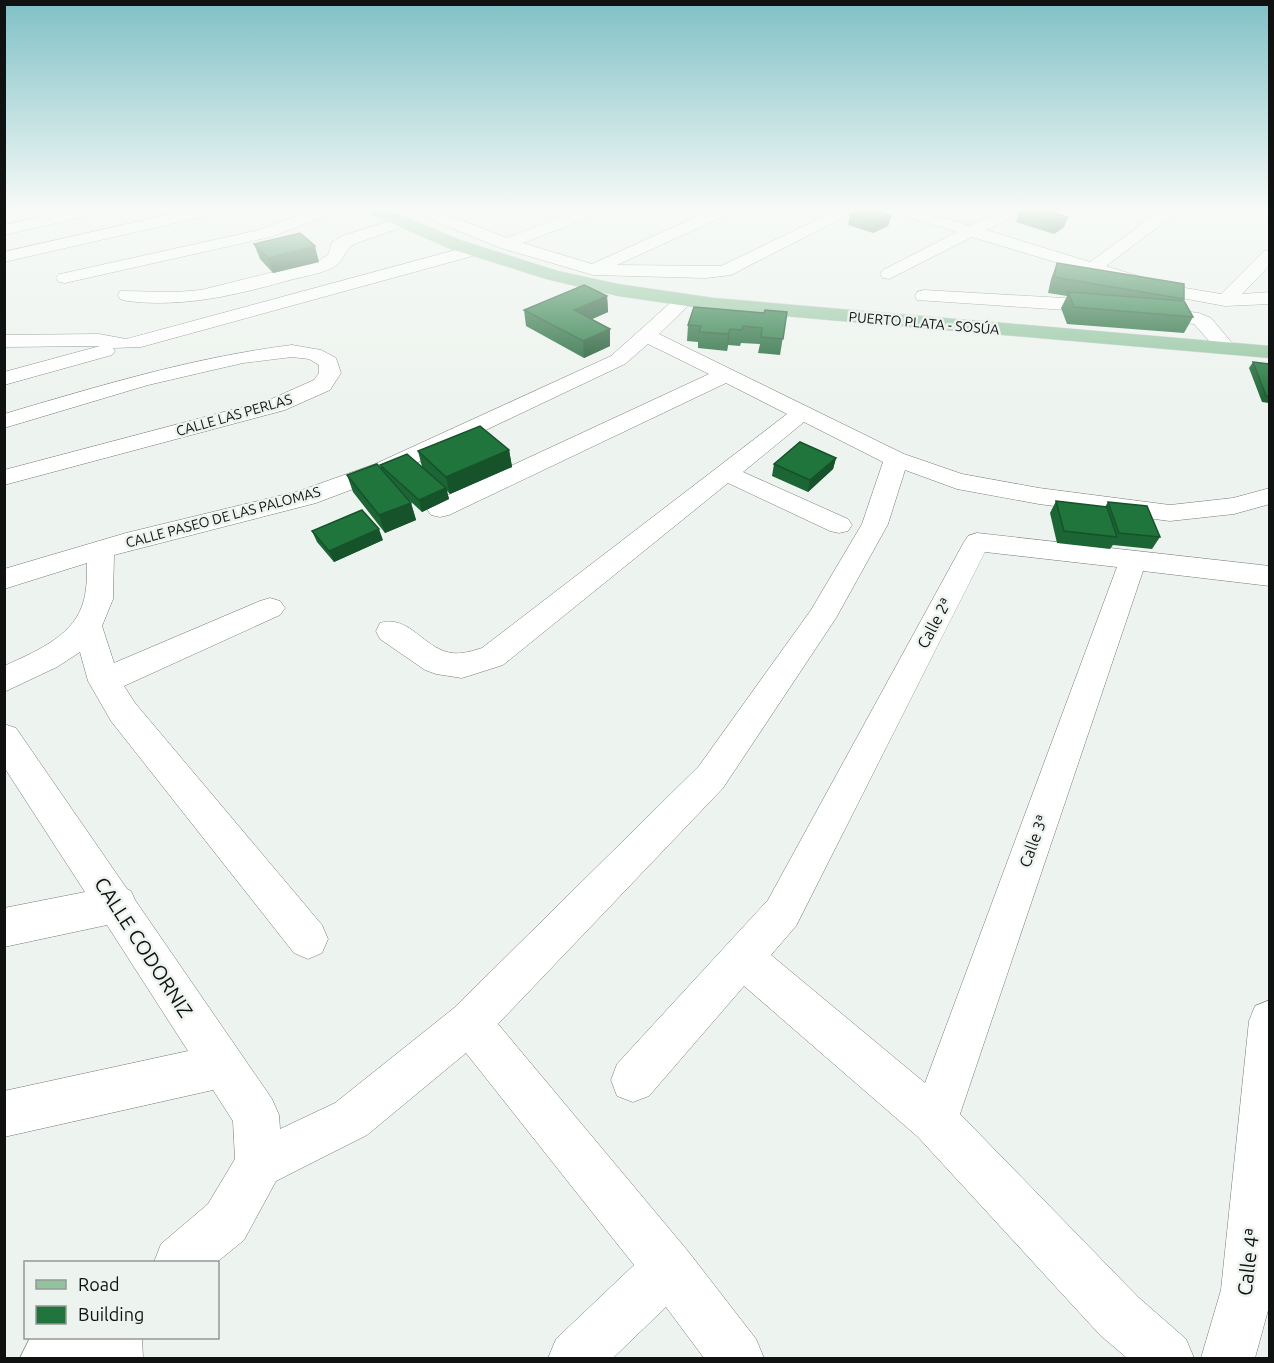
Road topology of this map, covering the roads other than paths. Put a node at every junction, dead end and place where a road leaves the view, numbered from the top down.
1 (80, 275) edge
2 (286, 275) edge
3 (385, 275) edge
4 (556, 275) edge
5 (582, 275) edge
6 (1111, 275) edge
7 (1250, 275) edge
8 (65, 278) dead end
9 (571, 279) junction
10 (127, 295) dead end
11 (924, 296) dead end
12 (1269, 298) edge
13 (685, 300) junction
14 (1225, 300) junction
15 (646, 335) junction
16 (6, 339) edge
17 (122, 347) junction
18 (1227, 349) junction
19 (1269, 352) edge
20 (725, 375) junction
21 (4, 379) edge
22 (142, 380) junction
23 (802, 413) junction
24 (4, 421) edge
25 (896, 459) junction
26 (726, 473) junction
27 (4, 478) edge
28 (1269, 496) edge
29 (440, 509) dead end
30 (838, 525) dead end
31 (100, 549) junction
32 (1132, 561) junction
33 (1269, 576) edge
34 (4, 579) edge
35 (270, 608) dead end
36 (88, 628) junction
37 (391, 631) dead end
38 (4, 680) edge
39 (104, 681) junction
40 (4, 738) edge
41 (117, 904) junction
42 (4, 927) edge
43 (308, 939) dead end
44 (743, 958) junction
45 (1269, 1021) edge
46 (469, 1023) junction
47 (221, 1066) junction
48 (633, 1080) dead end
49 (4, 1114) edge
50 (934, 1121) junction
51 (259, 1164) junction
52 (181, 1261) edge
53 (669, 1268) junction
54 (79, 1339) edge
55 (116, 1339) edge
56 (47, 1359) edge
57 (116, 1359) edge
58 (575, 1359) edge
59 (737, 1359) edge
60 (1167, 1359) edge
61 (1228, 1359) edge

1 - 8 street
2 - 10 street
3 - 17 street
4 - 9 main road, PUERTO PLATA - SOSÚA
5 - 9 street
6 - 14 street
7 - 14 street
9 - 13 main road, PUERTO PLATA - SOSÚA
11 - 18 street
12 - 14 street
13 - 15 street, CALLE PASEO DE LAS PALOMAS
13 - 18 main road, PUERTO PLATA - SOSÚA
15 - 20 street
15 - 31 street, CALLE PASEO DE LAS PALOMAS
16 - 17 street
17 - 21 street
17 - 22 street
18 - 19 main road, PUERTO PLATA - SOSÚA
20 - 23 street
20 - 29 street
22 - 24 street, CALLE LAS PERLAS
22 - 27 street, CALLE LAS PERLAS
23 - 25 street
23 - 26 street
25 - 28 street
25 - 46 street
26 - 30 street
26 - 37 street
31 - 34 street, CALLE PASEO DE LAS PALOMAS
31 - 36 street
32 - 33 street, Calle 2ª
32 - 44 street, Calle 2ª
32 - 50 street, Calle 3ª
35 - 39 street
36 - 38 street
36 - 39 street
39 - 43 street
40 - 41 street, CALLE CODORNIZ
41 - 42 street
41 - 47 street, CALLE CODORNIZ
44 - 48 street
44 - 50 street
45 - 61 street, Calle 4ª
46 - 51 street
46 - 53 street
47 - 49 street
47 - 51 street, CALLE CODORNIZ
50 - 60 street
51 - 52 street
53 - 58 street
53 - 59 street
54 - 56 street
55 - 57 street

